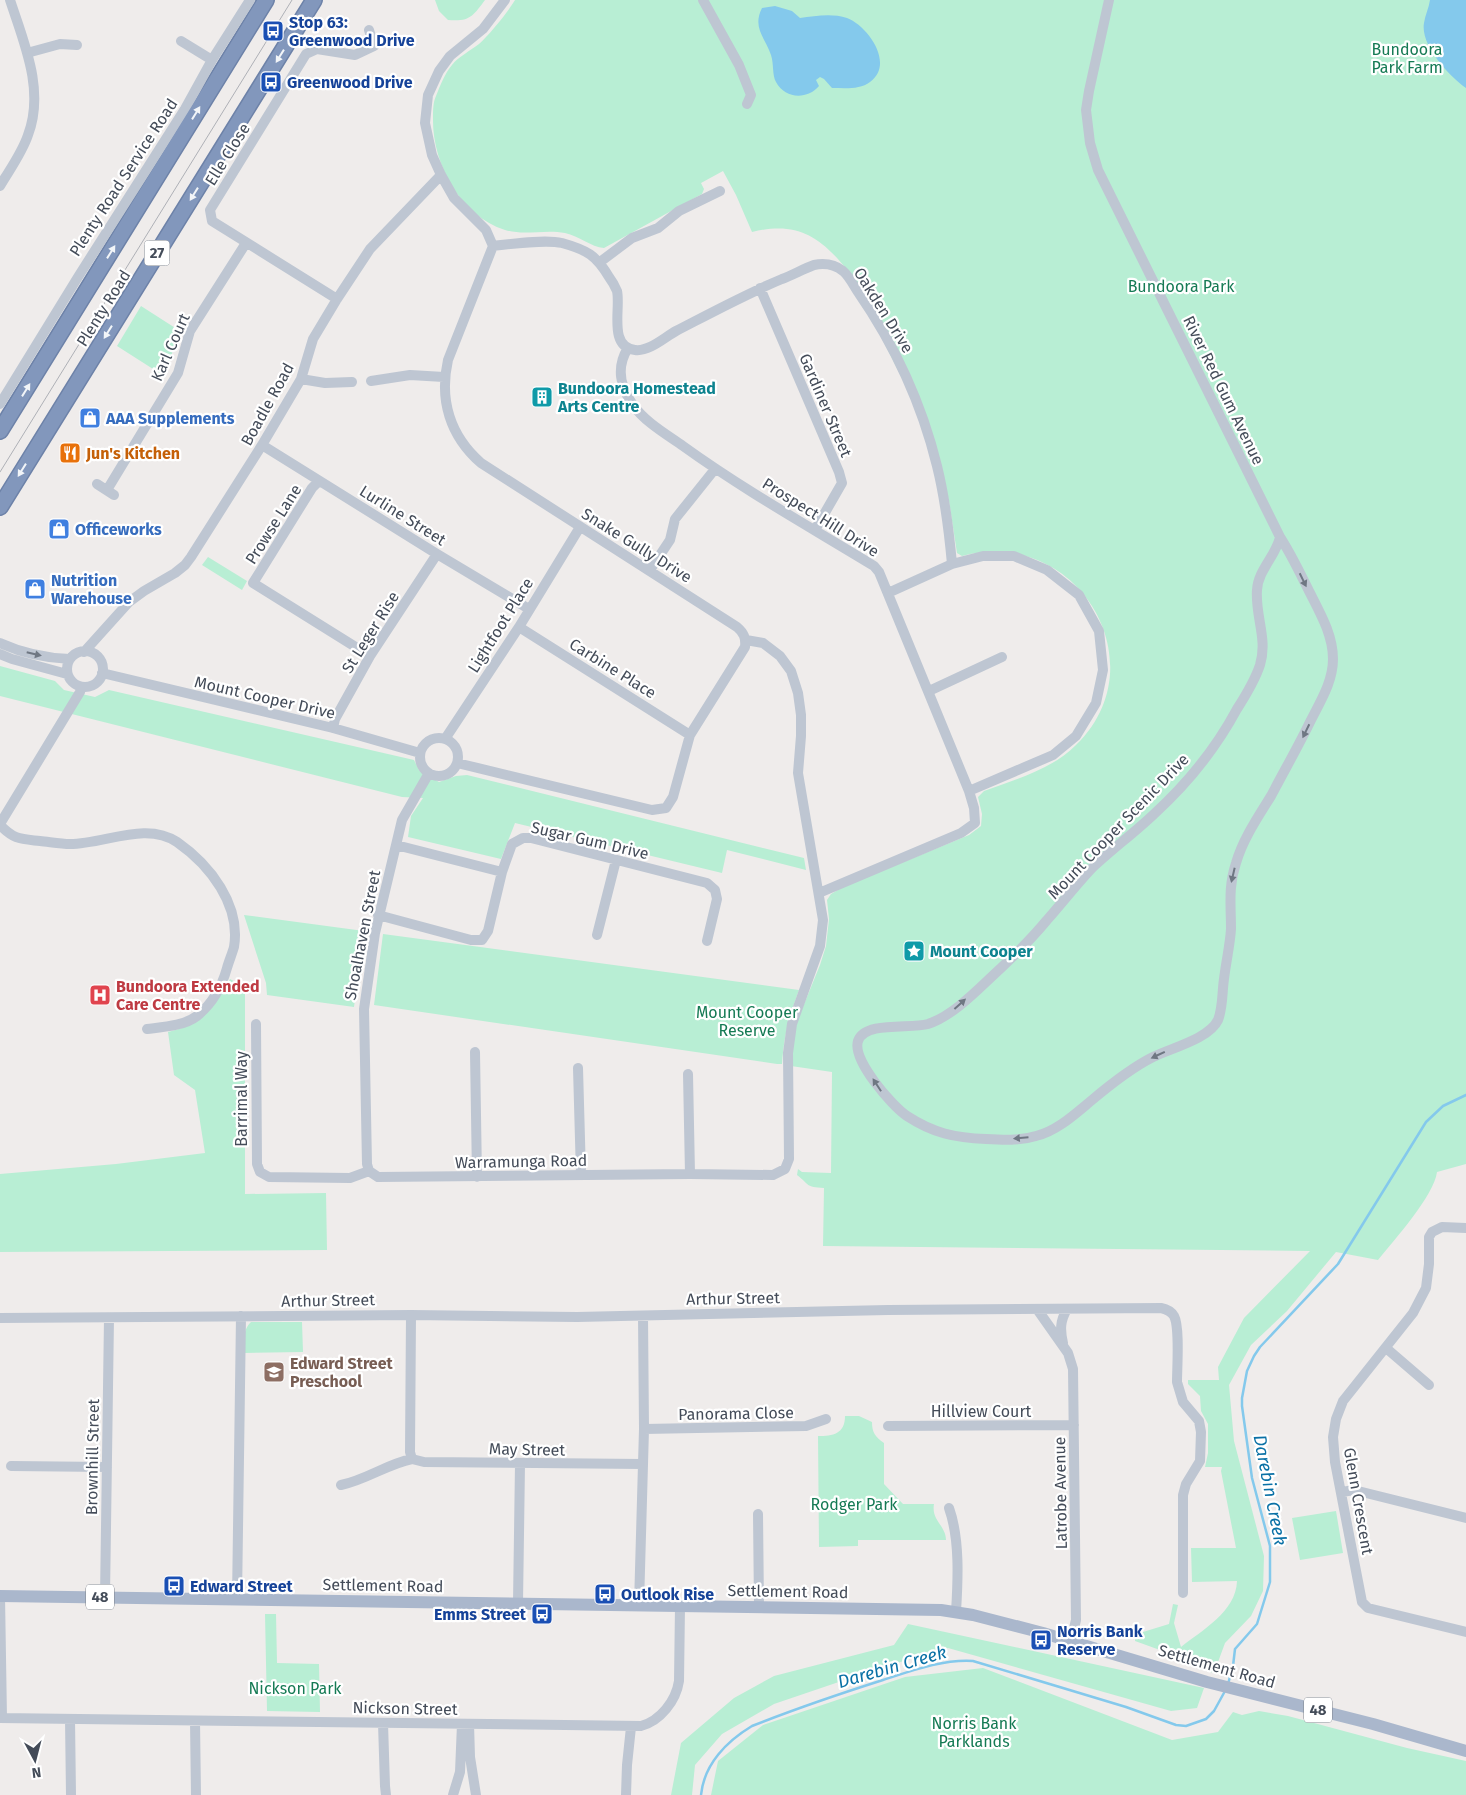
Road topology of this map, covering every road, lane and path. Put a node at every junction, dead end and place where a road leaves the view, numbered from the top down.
1 (10, 0) edge
2 (314, 0) edge
3 (504, 0) edge
4 (703, 0) edge
5 (1109, 0) edge
6 (259, 3) edge
7 (369, 30) dead end
8 (181, 41) dead end
9 (77, 45) dead end
10 (27, 53) junction
11 (212, 60) junction
12 (747, 104) dead end
13 (441, 175) junction
14 (0, 186) edge
15 (720, 191) dead end
16 (246, 243) junction
17 (493, 246) junction
18 (600, 262) junction
19 (760, 288) junction
20 (337, 299) junction
21 (628, 348) junction
22 (35, 360) junction
23 (444, 377) junction
24 (301, 379) junction
25 (370, 381) dead end
26 (352, 382) dead end
27 (0, 404) edge
28 (0, 431) edge
29 (262, 444) junction
30 (715, 469) junction
31 (319, 481) junction
32 (106, 490) dead end
33 (0, 507) edge
34 (580, 527) junction
35 (815, 530) junction
36 (1280, 537) junction
37 (437, 554) junction
38 (952, 564) junction
39 (650, 570) junction
40 (888, 593) junction
41 (528, 609) junction
42 (519, 627) junction
43 (102, 632) junction
44 (746, 640) junction
45 (0, 642) edge
46 (84, 652) junction
47 (0, 654) edge
48 (370, 656) junction
49 (98, 658) junction
50 (1002, 658) dead end
51 (70, 659) junction
52 (67, 674) junction
53 (102, 674) junction
54 (81, 687) junction
55 (929, 691) junction
56 (333, 728) junction
57 (690, 735) junction
58 (445, 739) junction
59 (420, 753) junction
60 (457, 763) junction
61 (429, 773) junction
62 (969, 791) junction
63 (0, 825) edge
64 (396, 845) junction
65 (616, 860) junction
66 (502, 872) junction
67 (819, 893) junction
68 (378, 915) junction
69 (597, 935) dead end
70 (707, 941) dead end
71 (256, 1024) dead end
72 (147, 1029) dead end
73 (476, 1052) dead end
74 (578, 1068) dead end
75 (688, 1074) dead end
76 (369, 1171) junction
77 (690, 1174) junction
78 (580, 1176) junction
79 (477, 1177) junction
80 (1466, 1228) edge
81 (1067, 1308) junction
82 (1037, 1309) junction
83 (411, 1315) junction
84 (241, 1316) junction
85 (643, 1316) junction
86 (0, 1318) edge
87 (109, 1318) junction
88 (1064, 1346) junction
89 (1386, 1348) junction
90 (1429, 1385) dead end
91 (826, 1419) dead end
92 (1074, 1425) junction
93 (888, 1426) dead end
94 (644, 1429) junction
95 (412, 1459) junction
96 (520, 1464) junction
97 (643, 1464) junction
98 (11, 1466) dead end
99 (107, 1467) junction
100 (341, 1485) dead end
101 (1342, 1492) junction
102 (949, 1508) dead end
103 (758, 1514) dead end
104 (1466, 1518) edge
105 (1183, 1593) dead end
106 (0, 1596) edge
107 (105, 1597) junction
108 (237, 1599) junction
109 (518, 1603) junction
110 (639, 1605) junction
111 (680, 1606) junction
112 (759, 1607) junction
113 (956, 1612) junction
114 (1466, 1632) edge
115 (1071, 1641) junction
116 (1, 1718) edge
117 (70, 1719) junction
118 (195, 1720) junction
119 (383, 1723) junction
120 (465, 1724) junction
121 (632, 1727) junction
122 (1466, 1750) edge
123 (71, 1795) edge
124 (196, 1795) edge
125 (386, 1795) edge
126 (453, 1795) edge
127 (476, 1795) edge
128 (626, 1795) edge

1 - 10 street
2 -> 33 highway, Plenty Road / 27
3 - 13 street
4 - 12 street
5 - 36 street, River Red Gum Avenue
6 - 11 street, Plenty Road Service Road
22 -> 6 highway, Plenty Road / 27
7 - 16 street, Elle Close
8 - 11 street
9 - 10 street
10 - 14 street
11 - 22 street, Plenty Road Service Road
13 - 17 street
13 - 20 street, Boadle Road
15 - 18 street
16 - 20 street, Elle Close
16 - 32 street, Karl Court
17 - 18 street
17 - 23 street, Snake Gully Drive
18 - 21 street
19 - 21 street, Oakden Drive
19 - 35 street, Gardiner Street
19 - 38 street, Oakden Drive
20 - 24 street, Boadle Road
21 - 30 street, Prospect Hill Drive
22 - 27 street, Plenty Road Service Road
28 -> 22 highway, Plenty Road / 27
23 - 25 street
23 - 34 street, Snake Gully Drive
24 - 26 street
24 - 29 street, Boadle Road
29 - 31 street, Lurline Street
29 - 43 street, Boadle Road
30 - 35 street, Prospect Hill Drive
30 - 39 street
31 - 37 street, Lurline Street
31 - 48 street, Prowse Lane
34 - 39 street, Snake Gully Drive
34 - 41 street, Lightfoot Place
35 - 40 street, Prospect Hill Drive
36 -> 36 street, Mount Cooper Scenic Drive
37 - 41 street, Lurline Street
37 - 48 street, St Leger Rise
38 - 40 street
38 - 62 street
39 - 44 street, Snake Gully Drive
40 - 55 street, Prospect Hill Drive
41 - 42 street, Lightfoot Place
42 - 57 street, Carbine Place
42 - 58 street, Lightfoot Place
43 - 46 street, Boadle Road
43 - 49 street, Boadle Road
44 - 57 street
44 - 67 street
45 -> 51 street
46 - 49 street
46 - 51 street
47 - 52 street
48 - 56 street, St Leger Rise
49 - 53 street
50 - 55 street
51 - 52 street
52 - 54 street
53 - 54 street
53 - 56 street, Mount Cooper Drive
54 - 63 street
55 - 62 street, Prospect Hill Drive
56 - 59 street, Mount Cooper Drive
57 - 60 street
58 - 59 street
58 - 60 street
59 - 61 street
60 - 61 street
61 - 64 street, Shoalhaven Street
62 - 67 street, Prospect Hill Drive
63 - 72 street
64 - 66 street
64 - 68 street, Shoalhaven Street
65 - 66 street, Sugar Gum Drive
65 - 69 street
65 - 70 street, Sugar Gum Drive
66 - 68 street, Sugar Gum Drive
67 - 77 street, Warramunga Road
68 - 76 street, Shoalhaven Street
71 - 76 street, Barrimal Way
73 - 79 street
74 - 78 street
75 - 77 street
76 - 79 street, Warramunga Road
77 - 78 street, Warramunga Road
78 - 79 street, Warramunga Road
80 - 89 street, Glenn Crescent
81 - 82 street, Arthur Street
81 - 88 street, Latrobe Avenue
81 - 105 street, Arthur Street
82 - 85 street, Arthur Street
82 - 88 street, Latrobe Avenue
83 - 84 street, Arthur Street
83 - 85 street, Arthur Street
83 - 95 street
84 - 87 street, Arthur Street
84 - 108 street
85 - 94 street
86 - 87 street, Arthur Street
87 - 99 street, Brownhill Street
88 - 92 street, Latrobe Avenue
89 - 90 street
89 - 101 street, Glenn Crescent
91 - 94 street, Panorama Close
92 - 93 street, Hillview Court
92 - 115 street, Latrobe Avenue
94 - 97 street
95 - 96 street, May Street
95 - 100 street
96 - 97 street, May Street
96 - 109 street
97 - 110 street
98 - 99 street
99 - 107 street, Brownhill Street
101 - 104 street
101 - 114 street, Glenn Crescent
102 - 113 street
103 - 112 street
106 - 107 main road, Settlement Road / 48
106 - 116 street
107 - 108 main road, Settlement Road / 48
108 - 109 main road, Settlement Road / 48
109 - 110 main road, Settlement Road / 48
110 - 111 main road, Settlement Road / 48
111 - 112 main road, Settlement Road / 48
111 - 121 street, Nickson Street
112 - 113 main road, Settlement Road / 48
113 - 115 main road, Settlement Road / 48
115 - 122 main road, Settlement Road / 48
116 - 117 street, Nickson Street
117 - 118 street, Nickson Street
117 - 123 street
118 - 119 street, Nickson Street
118 - 124 street
119 - 120 street, Nickson Street
119 - 125 street
120 - 121 street, Nickson Street
120 - 126 street
120 - 127 street
121 - 128 street

